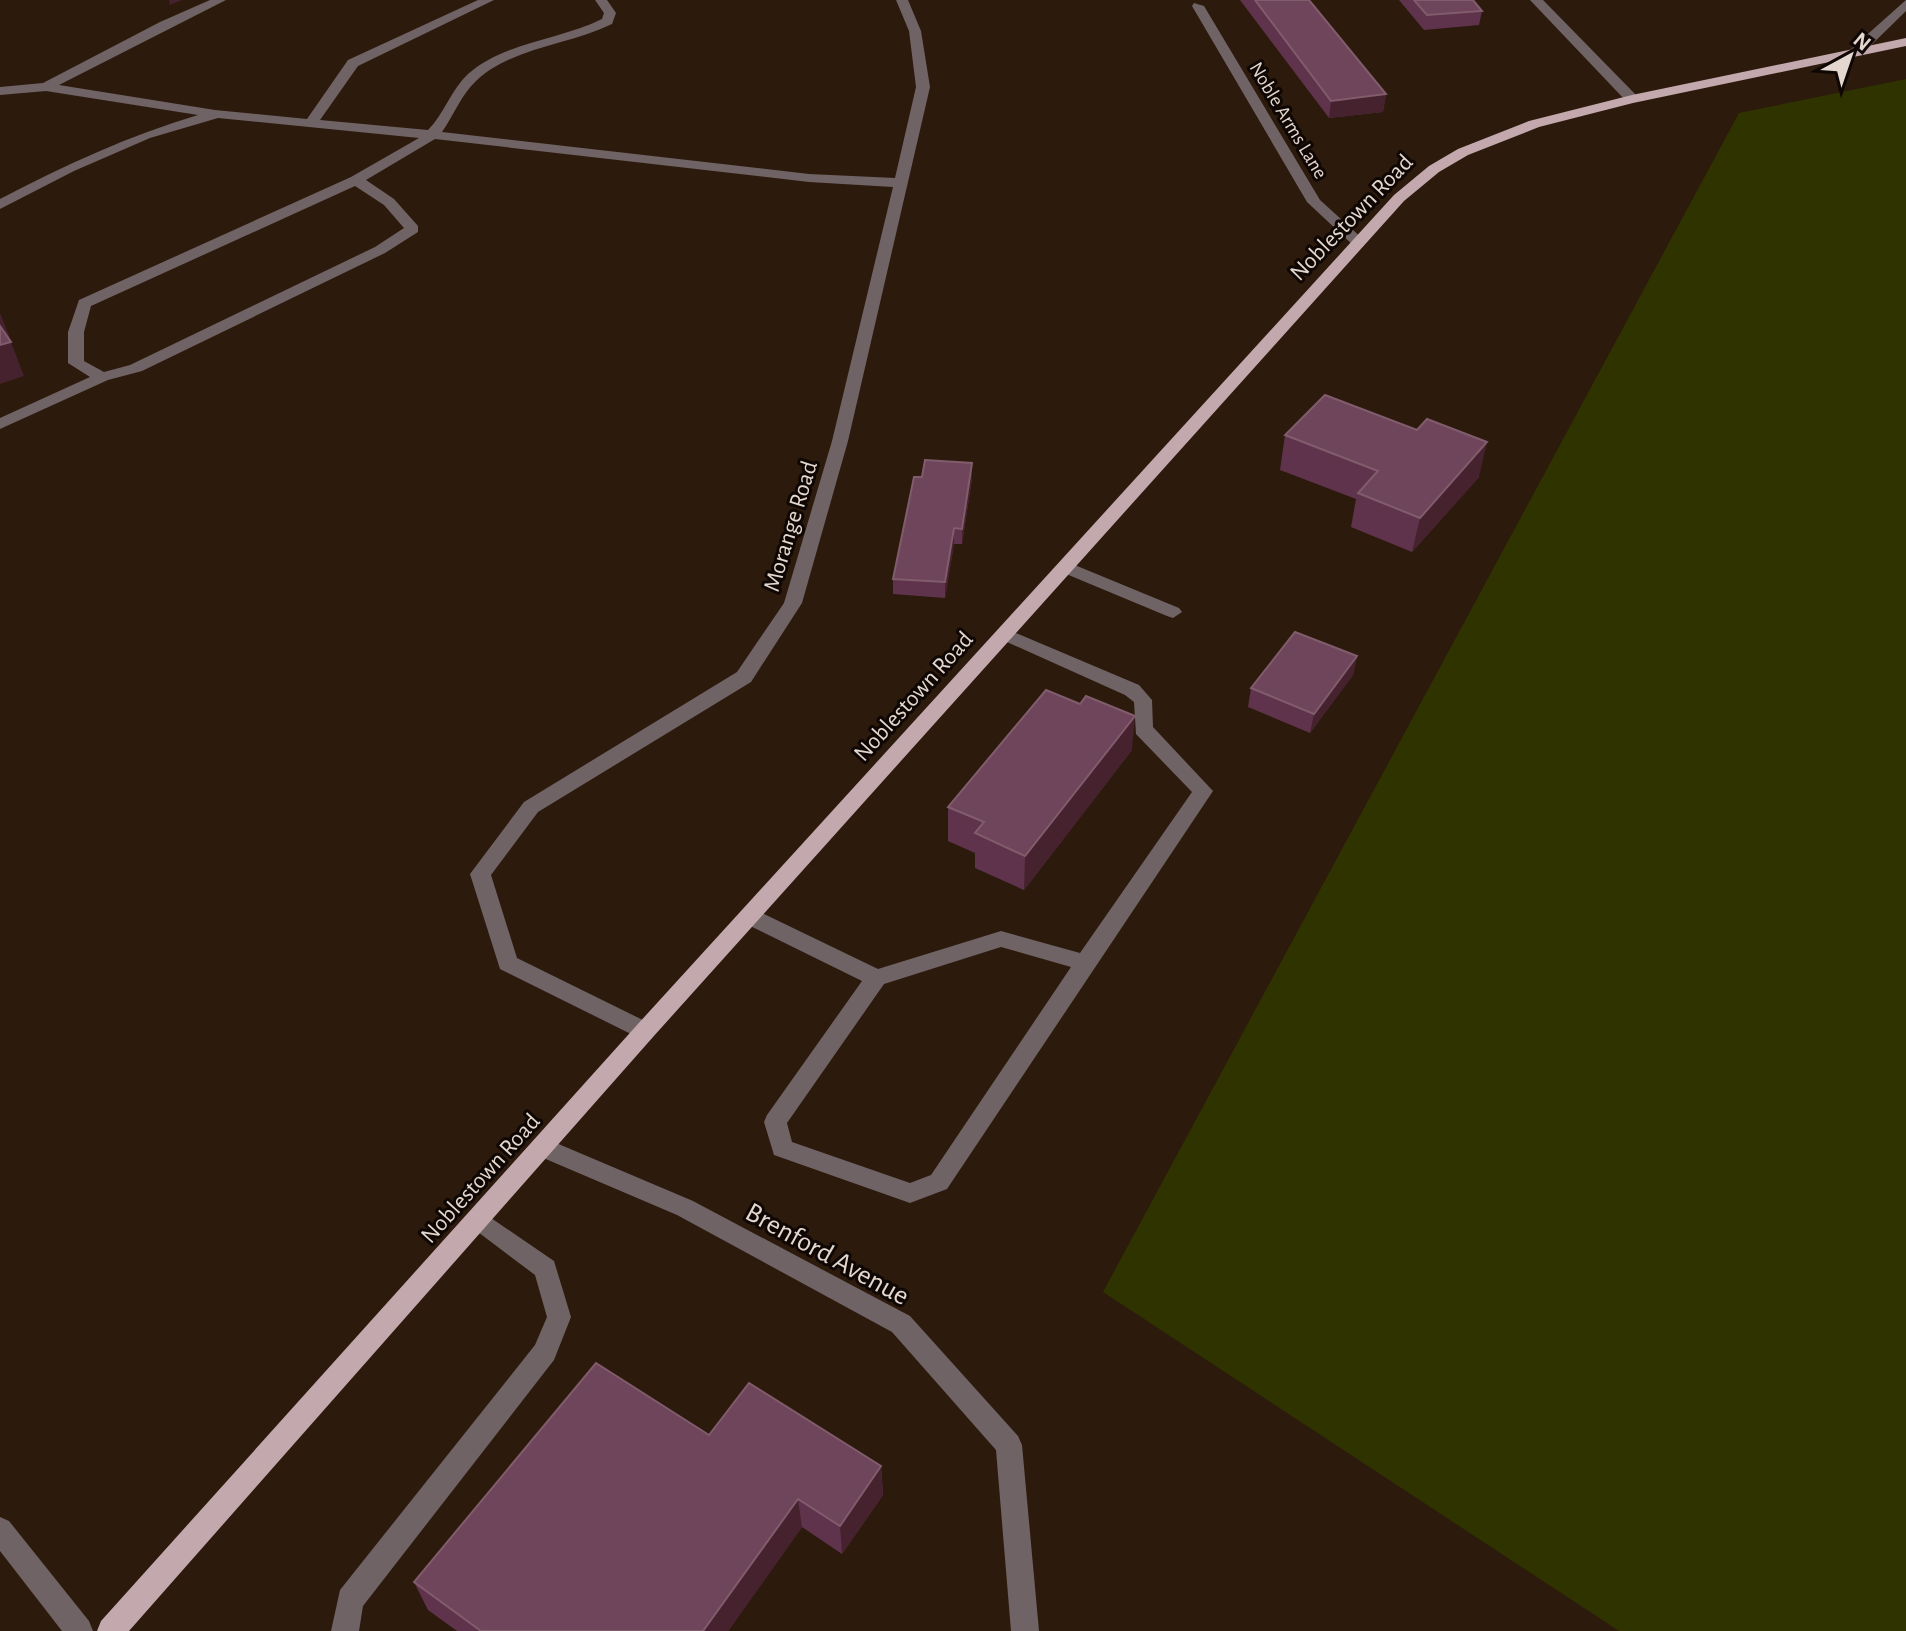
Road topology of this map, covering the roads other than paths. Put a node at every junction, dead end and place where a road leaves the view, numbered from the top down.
1 (220, 0) edge
2 (488, 0) edge
3 (601, 0) edge
4 (902, 0) edge
5 (1536, 0) edge
6 (1906, 4) edge
7 (1198, 6) dead end
8 (1906, 42) edge
9 (1856, 52) junction
10 (46, 87) junction
11 (0, 91) edge
12 (1632, 99) junction
13 (217, 114) junction
14 (310, 124) junction
15 (432, 135) junction
16 (356, 180) junction
17 (901, 183) junction
18 (0, 205) edge
19 (1359, 243) junction
20 (102, 377) junction
21 (0, 424) edge
22 (1065, 567) junction
23 (1173, 612) dead end
24 (1004, 634) junction
25 (749, 916) junction
26 (1085, 963) junction
27 (876, 978) junction
28 (645, 1031) junction
29 (542, 1147) junction
30 (478, 1219) junction
31 (0, 1530) edge
32 (79, 1631) edge
33 (111, 1631) edge
34 (345, 1631) edge
35 (1025, 1631) edge

1 - 10 street
2 - 14 street
3 - 15 street
4 - 17 street, Morange Road
5 - 12 street
6 - 9 street
7 - 19 street, Noble Arms Lane
8 - 9 main road, Noblestown Road
9 - 12 main road, Noblestown Road
10 - 11 street
10 - 13 street
12 - 19 main road, Noblestown Road
13 - 14 street
13 - 18 street
14 - 15 street
15 - 16 street
15 - 17 street
16 - 20 street
16 - 20 street
17 - 28 street, Morange Road
19 - 22 main road, Noblestown Road
20 - 21 street
22 - 23 street
22 - 24 main road, Noblestown Road
24 - 25 main road, Noblestown Road
24 - 26 street
25 - 27 street
25 - 28 main road, Noblestown Road
26 - 27 street
26 - 27 street
28 - 29 main road, Noblestown Road
29 - 30 main road, Noblestown Road
29 - 35 street, Brenford Avenue
30 - 33 main road, Noblestown Road
30 - 34 street
31 - 32 street

